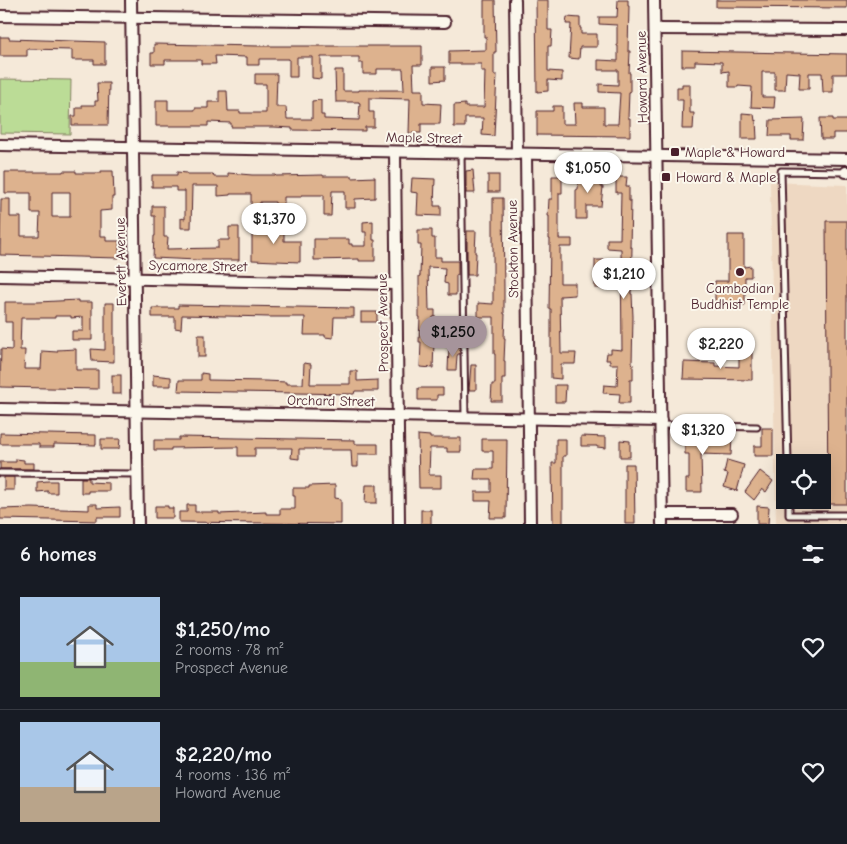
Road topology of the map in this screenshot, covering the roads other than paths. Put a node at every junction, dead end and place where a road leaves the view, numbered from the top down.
1 (131, 0) edge
2 (515, 0) edge
3 (654, 0) edge
4 (0, 16) edge
5 (132, 18) junction
6 (445, 22) dead end
7 (655, 29) junction
8 (847, 30) edge
9 (0, 145) edge
10 (133, 148) junction
11 (395, 152) junction
12 (461, 153) junction
13 (521, 154) junction
14 (657, 156) junction
15 (847, 159) edge
16 (847, 172) edge
17 (0, 276) edge
18 (135, 279) junction
19 (396, 284) junction
20 (0, 409) edge
21 (137, 412) junction
22 (398, 416) junction
23 (465, 417) junction
24 (529, 419) junction
25 (661, 423) junction
26 (757, 427) dead end
27 (788, 454) edge
28 (0, 473) edge
29 (138, 474) junction
30 (789, 509) edge
31 (732, 514) dead end
32 (847, 515) edge
33 (662, 519) edge
34 (138, 524) edge
35 (399, 524) edge
36 (530, 524) edge

1 - 5 street, Everett Avenue
2 - 13 street, Stockton Avenue
3 - 7 street, Howard Avenue
4 - 5 street
5 - 6 street
5 - 10 street, Everett Avenue
7 - 8 street
7 - 14 street, Howard Avenue
9 - 10 street, Maple Street
10 - 11 street, Maple Street
10 - 18 street, Everett Avenue
11 - 12 street, Maple Street
11 - 19 street, Prospect Avenue
12 - 13 street, Maple Street
12 - 23 lane
13 - 14 street, Maple Street
13 - 24 street, Stockton Avenue
14 - 15 street, Maple Street
14 - 25 street, Howard Avenue
16 - 27 lane
17 - 18 street, Sycamore Street
18 - 19 street, Sycamore Street
18 - 21 street, Everett Avenue
19 - 22 street, Prospect Avenue
20 - 21 street, Orchard Street
21 - 22 street, Orchard Street
21 - 29 street, Everett Avenue
22 - 23 street, Orchard Street
22 - 35 street, Prospect Avenue
23 - 24 street, Orchard Street
24 - 25 street, Orchard Street
24 - 36 street, Stockton Avenue
25 - 26 lane
25 - 33 street, Howard Avenue
28 - 29 lane
29 - 34 street, Everett Avenue
30 - 32 lane
31 - 33 street, Howard Avenue

